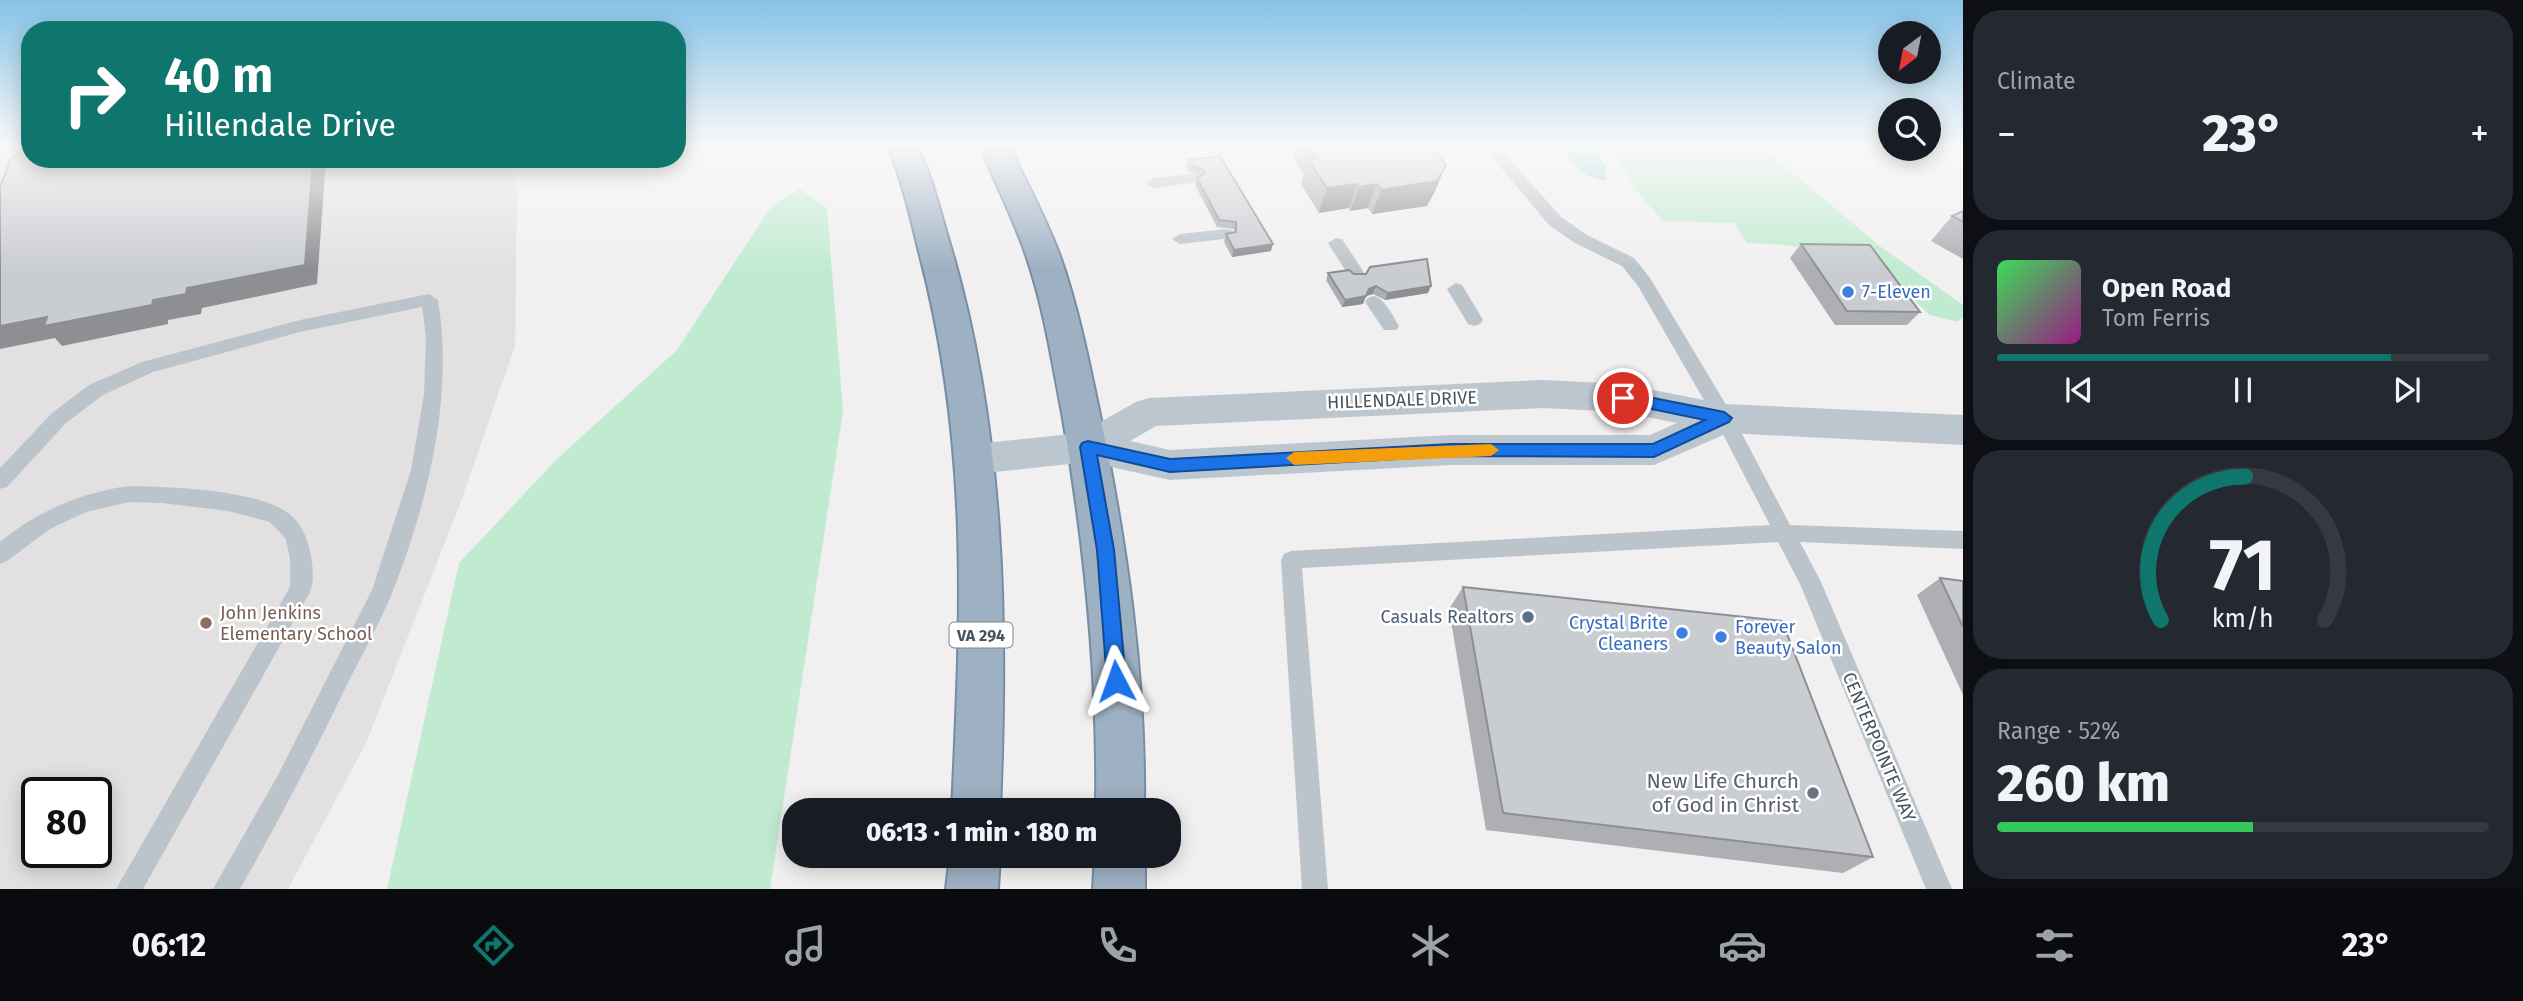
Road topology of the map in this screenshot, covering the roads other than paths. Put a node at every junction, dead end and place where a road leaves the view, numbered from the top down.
1 (915, 186) edge
2 (1012, 186) edge
3 (1525, 186) edge
4 (1226, 234) edge
5 (1181, 239) dead end
6 (1336, 243) dead end
7 (1357, 275) edge
8 (1456, 289) dead end
9 (1374, 302) dead end
10 (1474, 320) dead end
11 (1390, 326) dead end
12 (1724, 418) junction
13 (1963, 430) edge
14 (1088, 447) junction
15 (975, 459) junction
16 (0, 481) edge
17 (1785, 533) junction
18 (1963, 540) edge
19 (0, 555) edge
20 (976, 798) edge
21 (1121, 798) edge
22 (974, 868) edge
23 (1120, 868) edge
24 (129, 889) edge
25 (226, 889) edge
26 (972, 889) edge
27 (1119, 889) edge
28 (1315, 889) edge
29 (1939, 889) edge

1 - 15 highway, VA 294
2 - 14 highway
3 - 12 lane, CENTERPOINTE WAY
4 - 5 lane
6 - 7 lane
8 - 10 lane
9 - 11 lane
12 - 13 main road, HILLENDALE DRIVE
12 - 14 main road, HILLENDALE DRIVE
12 - 14 main road, HILLENDALE DRIVE
12 - 17 lane, CENTERPOINTE WAY
14 - 15 main road, HILLENDALE DRIVE
14 - 21 highway
15 - 20 highway, VA 294
16 - 25 lane
17 - 18 lane
17 - 28 lane
17 - 29 lane, CENTERPOINTE WAY
19 - 24 lane
22 - 26 highway
23 - 27 highway

